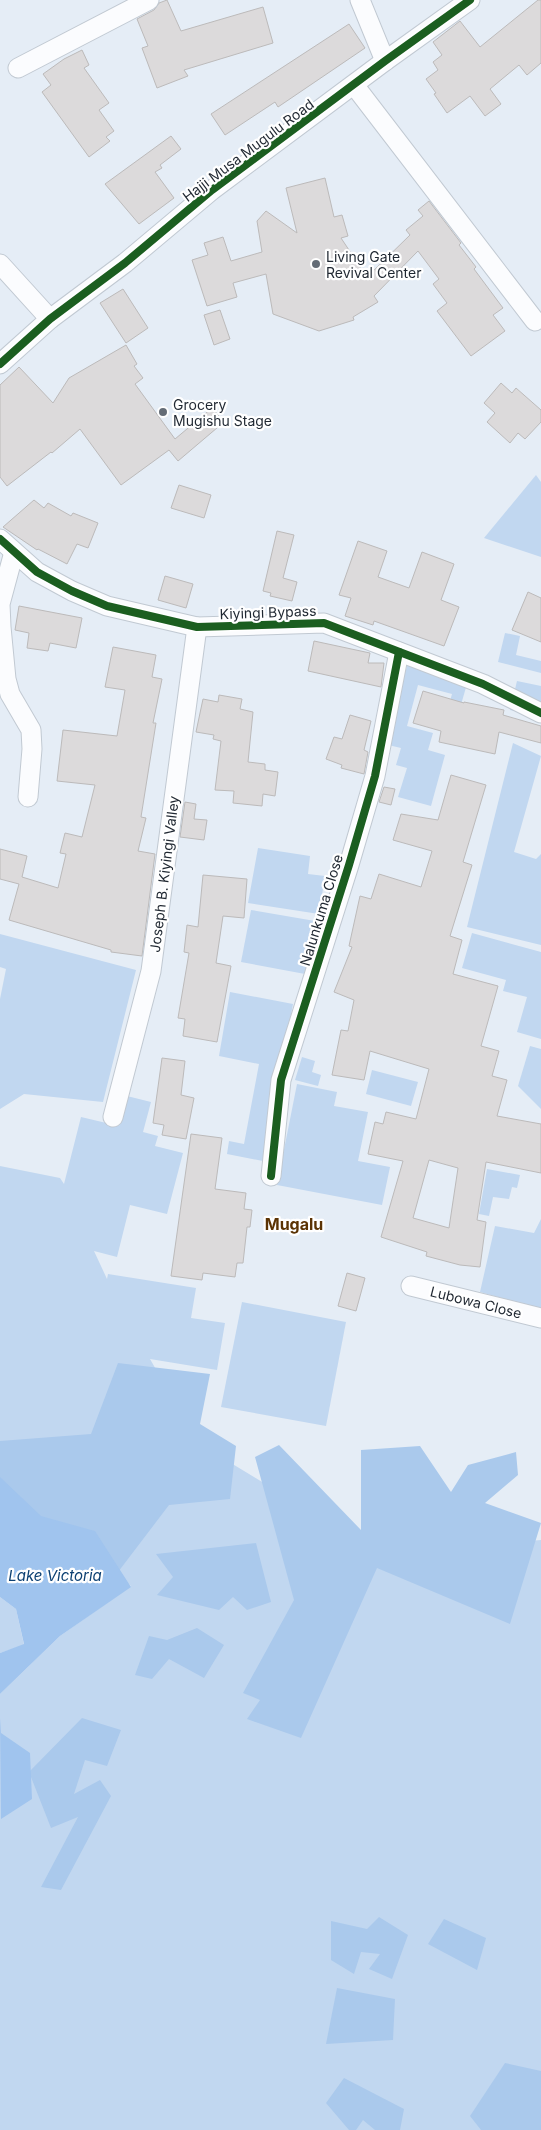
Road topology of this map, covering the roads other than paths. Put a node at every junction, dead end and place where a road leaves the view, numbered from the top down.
1 (149, 0) edge
2 (360, 0) edge
3 (470, 0) edge
4 (385, 60) junction
5 (18, 68) dead end
6 (354, 85) junction
7 (0, 264) edge
8 (50, 319) junction
9 (535, 321) dead end
10 (0, 364) edge
11 (0, 539) edge
12 (14, 552) junction
13 (197, 627) junction
14 (399, 652) junction
15 (541, 713) edge
16 (28, 797) dead end
17 (113, 1117) dead end
18 (271, 1176) dead end
19 (411, 1286) dead end
20 (541, 1318) edge

1 - 5 street
2 - 4 street
3 - 4 street, Hajji Musa Mugulu Road
4 - 6 street, Hajji Musa Mugulu Road
6 - 8 street, Hajji Musa Mugulu Road
6 - 9 street
7 - 8 street
8 - 10 street, Hajji Musa Mugulu Road
11 - 12 street, Kiyingi Bypass
12 - 13 street, Kiyingi Bypass
12 - 16 street
13 - 14 street, Kiyingi Bypass
13 - 17 street, Joseph B. Kiyingi Valley
14 - 15 street, Kiyingi Bypass
14 - 18 street, Nalunkuma Close
19 - 20 street, Lubowa Close

